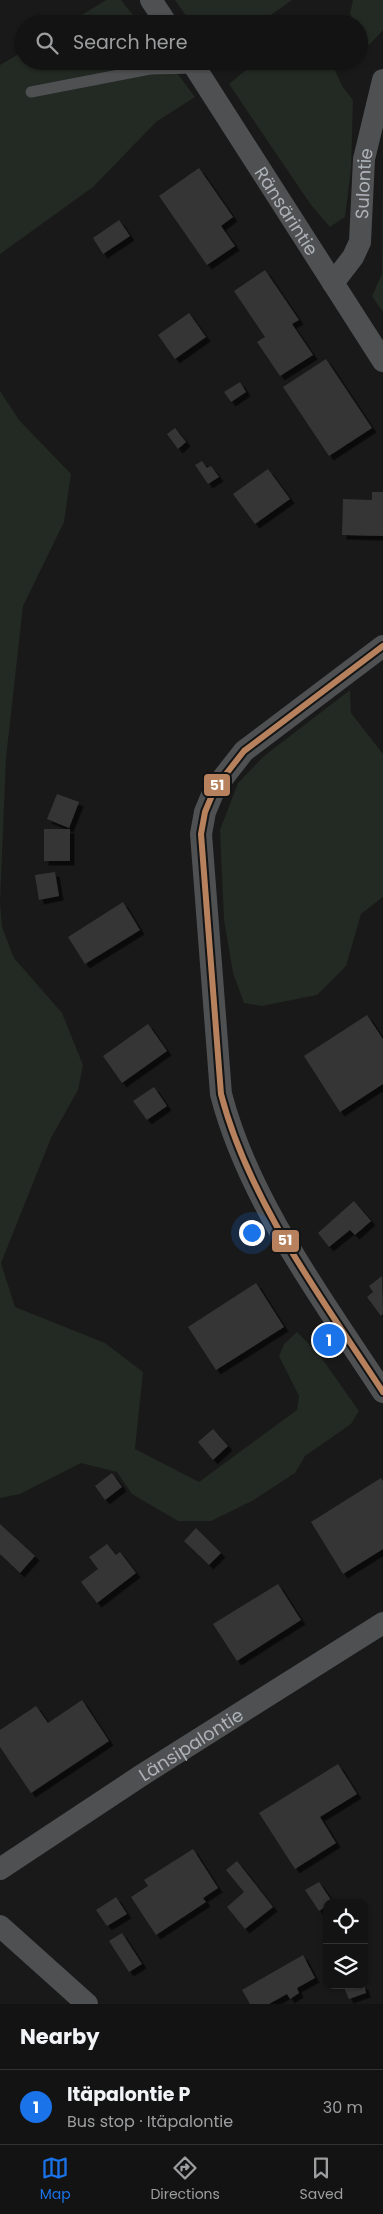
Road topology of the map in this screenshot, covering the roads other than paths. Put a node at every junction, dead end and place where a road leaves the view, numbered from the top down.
1 (151, 0) edge
2 (160, 15) edge
3 (140, 70) edge
4 (196, 70) edge
5 (383, 80) edge
6 (30, 92) dead end
7 (333, 283) junction
8 (383, 360) edge
9 (383, 646) edge
10 (383, 1392) edge
11 (383, 1623) edge
12 (0, 1869) edge
13 (0, 1926) edge
14 (87, 2004) edge

1 - 2 street
3 - 6 lane
4 - 7 street, Ränsärintie
5 - 7 street, Sulontie
7 - 8 street, Ränsärintie
9 - 10 street
11 - 12 street, Länsipalontie
13 - 14 street

